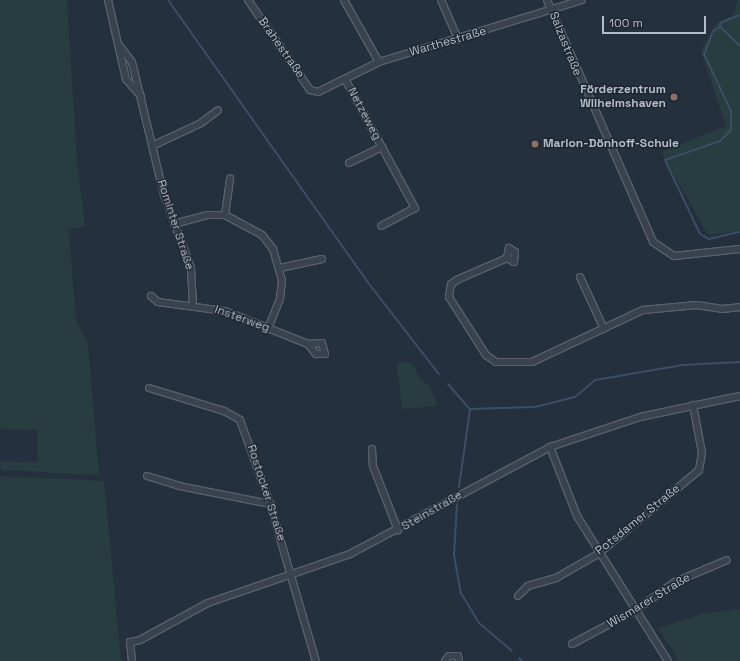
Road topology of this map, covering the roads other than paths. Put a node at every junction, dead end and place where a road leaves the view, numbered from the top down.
1 (108, 0) edge
2 (248, 0) edge
3 (344, 0) edge
4 (441, 0) edge
5 (546, 0) edge
6 (582, 0) edge
7 (551, 11) junction
8 (458, 39) junction
9 (118, 45) junction
10 (379, 62) junction
11 (346, 81) junction
12 (318, 92) joint
13 (140, 96) junction
14 (218, 110) dead end
15 (152, 146) junction
16 (382, 147) junction
17 (349, 163) dead end
18 (230, 178) dead end
19 (225, 215) junction
20 (174, 224) junction
21 (381, 226) dead end
22 (740, 249) edge
23 (507, 258) dead end
24 (322, 259) dead end
25 (280, 268) junction
26 (580, 277) dead end
27 (151, 296) dead end
28 (193, 304) junction
29 (740, 308) edge
30 (268, 328) junction
31 (604, 329) junction
32 (308, 344) dead end
33 (148, 388) dead end
34 (740, 396) edge
35 (692, 405) junction
36 (550, 447) junction
37 (372, 449) dead end
38 (147, 476) dead end
39 (270, 504) junction
40 (398, 530) junction
41 (598, 554) junction
42 (727, 560) dead end
43 (292, 575) junction
44 (518, 596) dead end
45 (636, 610) junction
46 (572, 644) dead end
47 (132, 661) edge
48 (316, 661) edge
49 (445, 661) edge
50 (459, 661) edge
51 (668, 661) edge

1 - 9 street, Rominter Straße
2 - 12 street, Brahestraße
3 - 10 street
4 - 8 street
5 - 7 street, Salzastraße
6 - 7 street, Warthestraße
7 - 8 street, Warthestraße
7 - 22 street, Salzastraße
8 - 10 street, Warthestraße
9 - 13 street, Rominter Straße
9 - 13 street, Rominter Straße
10 - 11 street, Warthestraße
11 - 12 street, Warthestraße
11 - 16 street, Netzeweg
13 - 15 street, Rominter Straße
14 - 15 street
15 - 20 street, Rominter Straße
16 - 17 street, Netzeweg
16 - 21 street, Netzeweg
18 - 19 street
19 - 20 street
19 - 25 street
20 - 28 street, Rominter Straße
23 - 31 street
24 - 25 street
25 - 30 street
26 - 31 street
27 - 28 street, Insterweg
28 - 30 street, Insterweg
29 - 31 street
30 - 32 street, Insterweg
33 - 39 street, Rostocker Straße
34 - 35 street, Steinstraße
35 - 36 street, Steinstraße
35 - 41 street, Potsdamer Straße
36 - 40 street, Steinstraße
36 - 41 street
37 - 40 street
38 - 39 street
39 - 43 street, Rostocker Straße
40 - 43 street, Steinstraße
41 - 44 street, Potsdamer Straße
41 - 45 street
42 - 45 street, Wismarer Straße
43 - 47 street, Steinstraße
43 - 48 street, Rostocker Straße
45 - 46 street, Wismarer Straße
45 - 51 street
49 - 50 street

